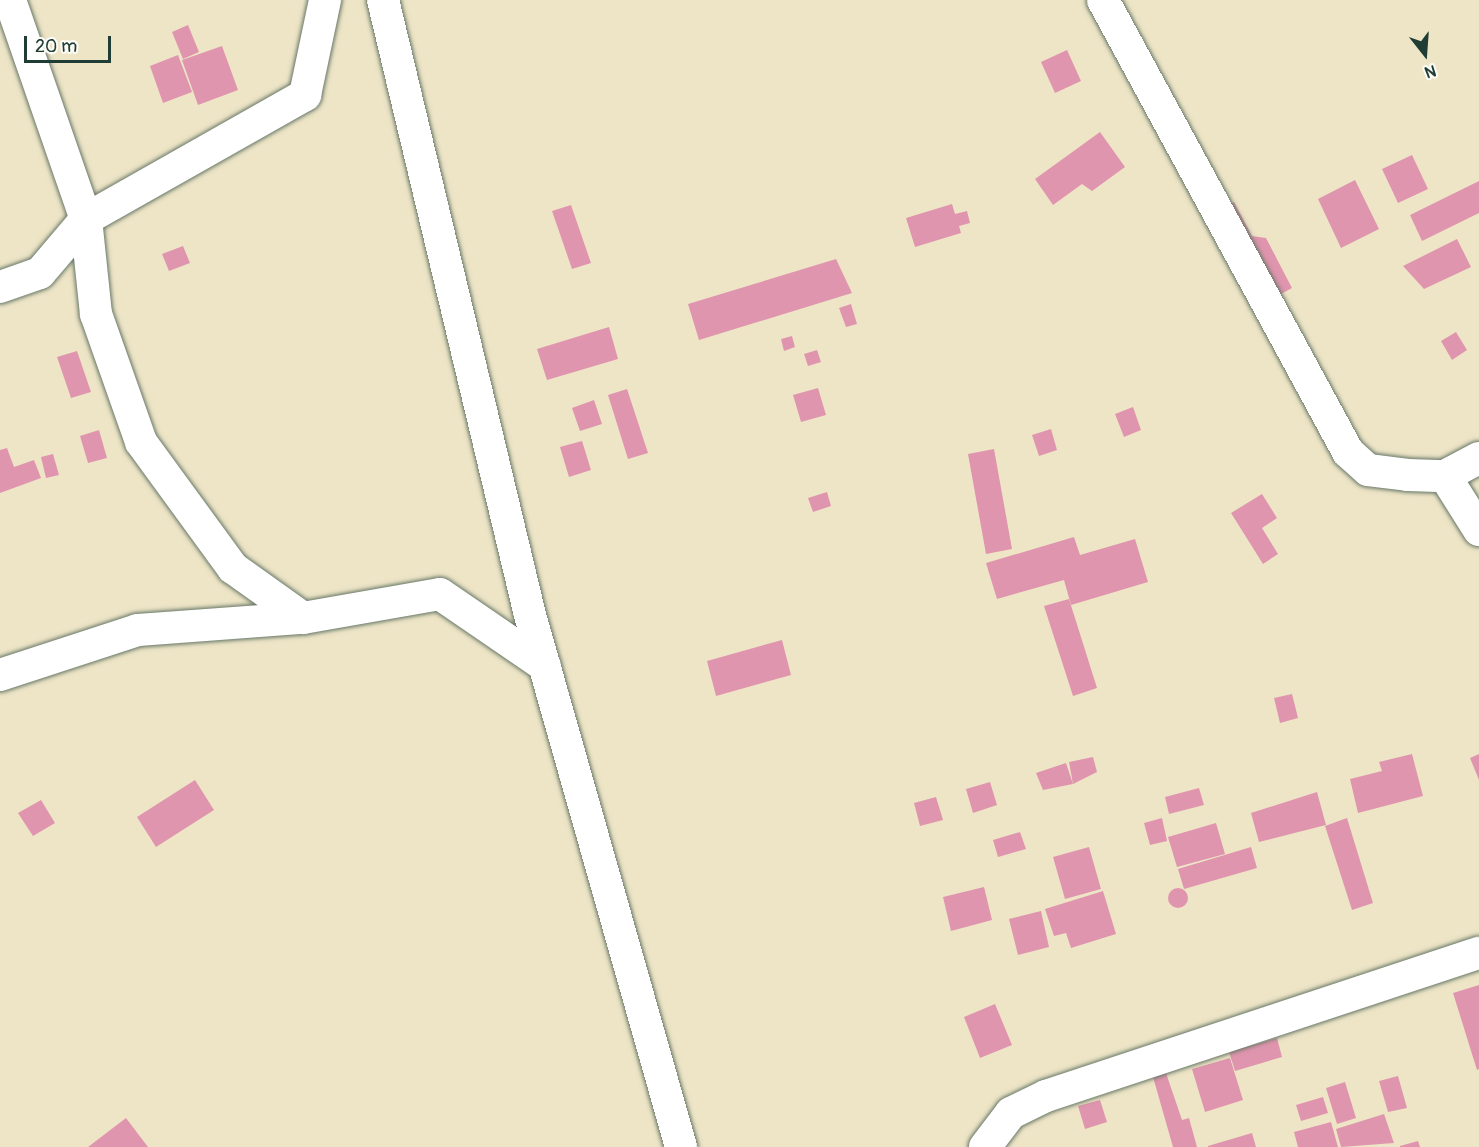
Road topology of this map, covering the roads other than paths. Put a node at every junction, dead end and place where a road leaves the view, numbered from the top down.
1 (10, 0) edge
2 (325, 0) edge
3 (383, 0) edge
4 (1103, 0) edge
5 (86, 219) junction
6 (0, 287) edge
7 (1479, 458) edge
8 (1445, 476) junction
9 (1479, 530) edge
10 (303, 618) junction
11 (545, 666) junction
12 (0, 675) edge
13 (1479, 953) edge
14 (681, 1147) edge
15 (985, 1147) edge

1 - 5 street
2 - 5 street
3 - 11 street
4 - 8 street
5 - 6 street
5 - 10 street
7 - 8 street
8 - 9 street
10 - 11 street
10 - 12 street
11 - 14 street
13 - 15 street

